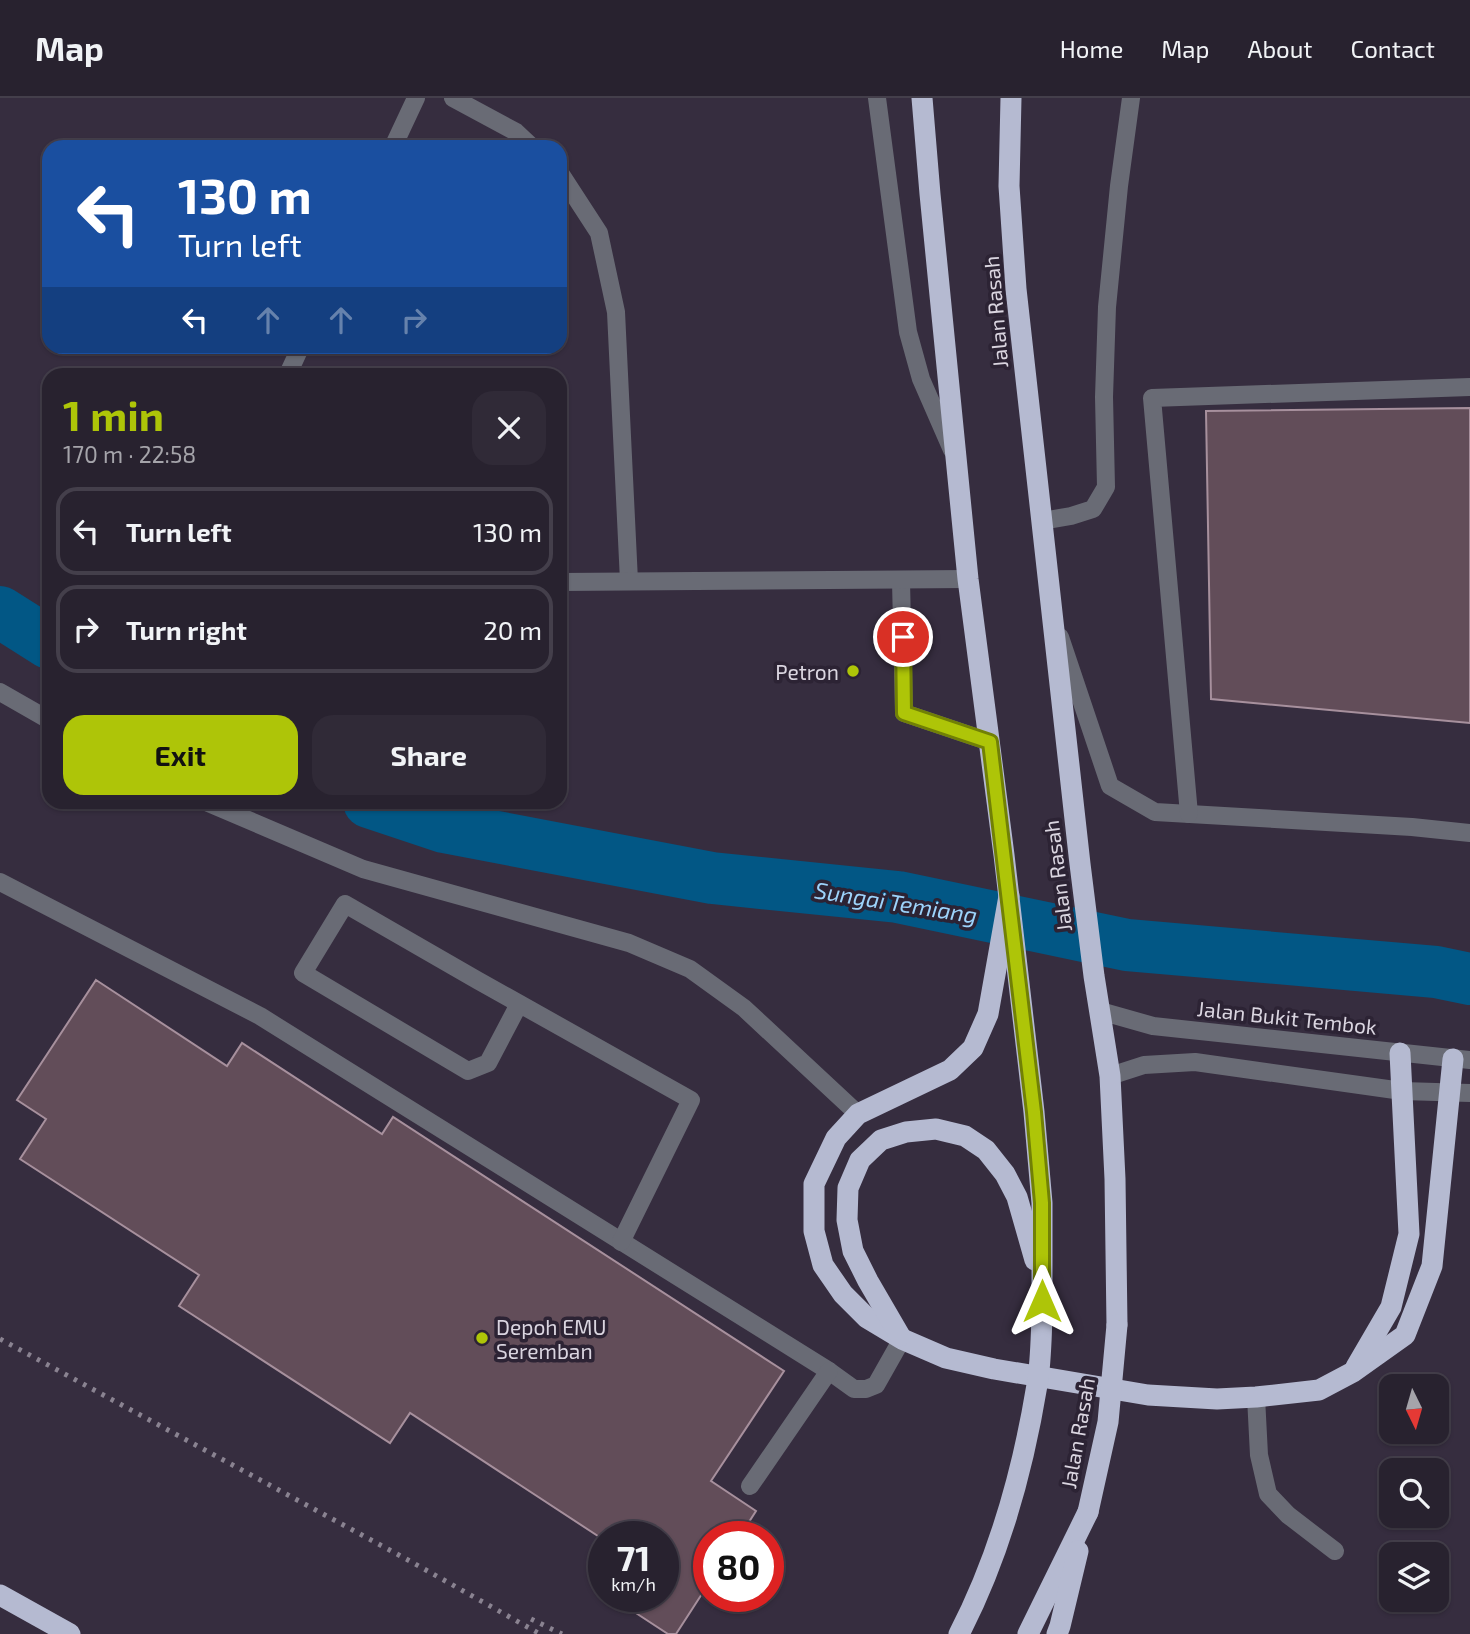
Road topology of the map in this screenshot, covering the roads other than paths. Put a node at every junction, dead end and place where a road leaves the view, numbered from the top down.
1 (416, 98) edge
2 (453, 98) edge
3 (877, 98) edge
4 (922, 98) edge
5 (1011, 98) edge
6 (1131, 98) edge
7 (396, 140) edge
8 (525, 140) edge
9 (567, 184) edge
10 (1470, 387) edge
11 (956, 460) junction
12 (1042, 521) junction
13 (968, 579) junction
14 (629, 581) junction
15 (901, 581) junction
16 (567, 582) edge
17 (1052, 612) junction
18 (0, 692) edge
19 (42, 716) edge
20 (990, 742) junction
21 (222, 809) edge
22 (1189, 814) junction
23 (1470, 833) edge
24 (0, 882) edge
25 (1007, 965) junction
26 (519, 1004) junction
27 (1100, 1011) junction
28 (1400, 1053) junction
29 (1462, 1060) edge
30 (1110, 1076) junction
31 (1402, 1091) junction
32 (1460, 1093) edge
33 (858, 1114) junction
34 (621, 1242) junction
35 (1043, 1285) junction
36 (902, 1339) junction
37 (829, 1371) junction
38 (1353, 1372) junction
39 (1256, 1397) junction
40 (750, 1486) dead end
41 (1088, 1511) junction
42 (1335, 1551) dead end
43 (0, 1595) edge
44 (70, 1634) edge
45 (959, 1634) edge
46 (1028, 1634) edge
47 (1057, 1634) edge

1 - 7 street
2 - 8 street
3 - 11 street
4 - 11 highway
5 - 12 highway, Jalan Rasah
6 - 12 street
9 - 14 street
10 - 22 street
11 - 13 highway
12 - 17 highway, Jalan Rasah
13 - 15 street
13 - 20 highway
14 - 15 street
14 - 16 street
15 - 20 street
17 - 22 street
17 - 27 highway, Jalan Rasah
18 - 19 street
20 - 25 highway
21 - 33 street
22 - 23 street
24 - 34 street
25 - 33 highway
25 - 35 highway
26 - 26 street
26 - 34 street
27 - 28 street, Jalan Bukit Tembok
27 - 30 highway, Jalan Rasah
28 - 29 street, Jalan Bukit Tembok
28 - 31 highway
29 - 32 highway
30 - 31 street
30 - 41 highway, Jalan Rasah, bridge
31 - 32 street
31 - 38 highway
32 - 38 highway
33 - 36 highway
34 - 37 street
35 - 36 highway
35 - 45 highway, bridge
36 - 37 street
36 - 39 highway
37 - 40 street
38 - 39 highway
39 - 42 street
41 - 46 highway, Jalan Rasah
41 - 47 highway
43 - 44 highway

